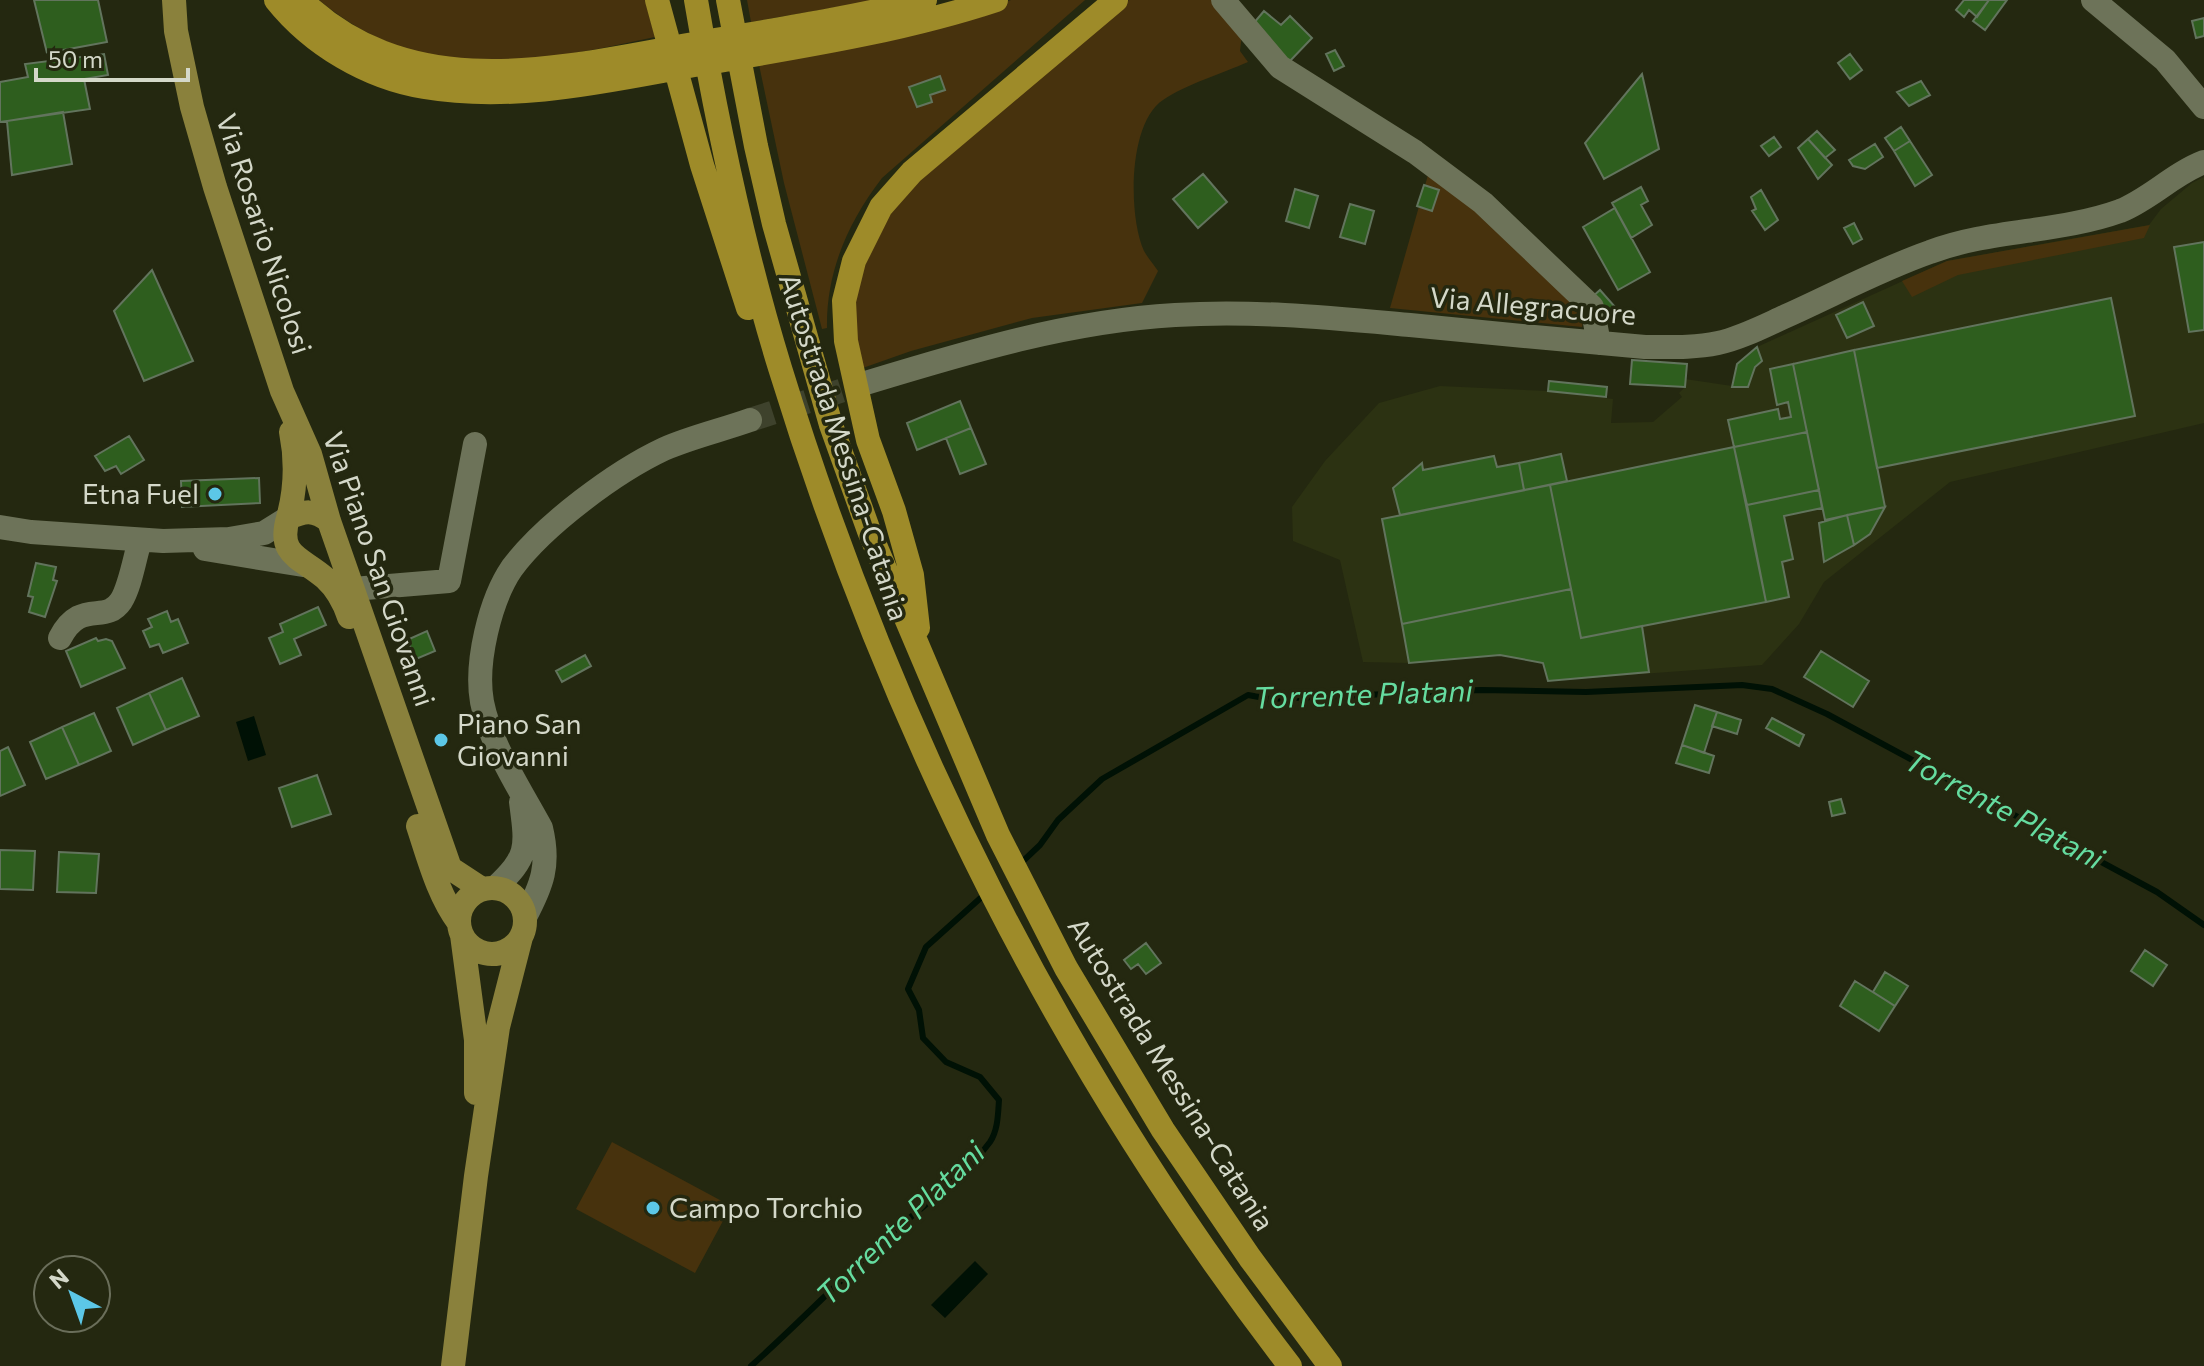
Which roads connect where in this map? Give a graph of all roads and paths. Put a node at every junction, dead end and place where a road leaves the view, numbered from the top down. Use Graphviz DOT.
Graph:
graph roads {
  1 [pos="174,0"];
  2 [pos="276,0"];
  3 [pos="301,0"];
  4 [pos="657,0"];
  5 [pos="696,0"];
  6 [pos="728,0"];
  7 [pos="925,0"];
  8 [pos="996,0"];
  9 [pos="1102,0"];
  10 [pos="1116,0"];
  11 [pos="1223,0"];
  12 [pos="2093,0"];
  13 [pos="780,40"];
  14 [pos="634,65"];
  15 [pos="2203,108"];
  16 [pos="2204,147"];
  17 [pos="2204,162"];
  18 [pos="2173,178"];
  19 [pos="1599,343"];
  20 [pos="862,384"];
  21 [pos="282,391"];
  22 [pos="750,420"];
  23 [pos="475,444"];
  24 [pos="288,518"];
  25 [pos="329,521"];
  26 [pos="0,527"];
  27 [pos="835,532"];
  28 [pos="152,541"];
  29 [pos="905,554"];
  30 [pos="303,565"];
  31 [pos="353,589"];
  32 [pos="60,638"];
  33 [pos="922,658"];
  34 [pos="519,788"];
  35 [pos="488,889"];
  36 [pos="523,927"];
  37 [pos="460,929"];
  38 [pos="476,1176"];
  39 [pos="453,1366"];
  40 [pos="1290,1366"];
  41 [pos="1330,1366"];
  1 -- 21 [label="main road, Via Rosario Nicolosi"];
  2 -- 14 [label="highway"];
  3 -- 14 [label="highway"];
  4 -- 27 [label="highway"];
  5 -- 27 [label="highway, Autostrada Messina-Catania"];
  6 -- 33 [label="highway, Autostrada Messina-Catania"];
  7 -- 13 [label="highway"];
  8 -- 13 [label="highway"];
  9 -- 29 [label="highway"];
  10 -- 29 [label="highway"];
  11 -- 19 [label="street"];
  12 -- 15 [label="street"];
  13 -- 14 [label="highway"];
  16 -- 18 [label="street"];
  17 -- 18 [label="street"];
  18 -- 19 [label="street, Via Allegracuore"];
  19 -- 20 [label="street, Via Allegracuore"];
  21 -- 24 [label="main road, Via Piano San Giovanni"];
  21 -- 25 [label="main road, Via Piano San Giovanni"];
  22 -- 34 [label="street"];
  23 -- 31 [label="street"];
  24 -- 25 [label="main road"];
  24 -- 28 [label="street"];
  24 -- 30 [label="main road, Via Piano San Giovanni"];
  25 -- 31 [label="main road, Via Piano San Giovanni"];
  26 -- 28 [label="street"];
  27 -- 40 [label="highway, Autostrada Messina-Catania"];
  28 -- 30 [label="street"];
  28 -- 32 [label="street"];
  29 -- 33 [label="highway"];
  30 -- 37 [label="main road, Via Piano San Giovanni"];
  31 -- 35 [label="main road, Via Piano San Giovanni"];
  33 -- 41 [label="highway, Autostrada Messina-Catania"];
  34 -- 35 [label="street"];
  34 -- 36 [label="street"];
  35 -- 36 [label="main road"];
  35 -- 37 [label="main road"];
  36 -- 37 [label="main road"];
  36 -- 38 [label="main road"];
  37 -- 38 [label="main road"];
  38 -- 39 [label="main road"];
}
